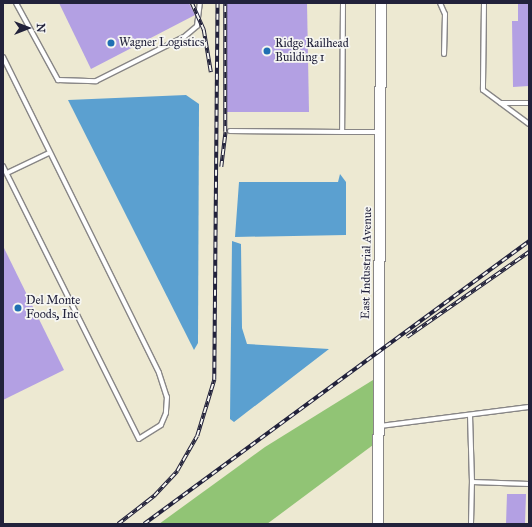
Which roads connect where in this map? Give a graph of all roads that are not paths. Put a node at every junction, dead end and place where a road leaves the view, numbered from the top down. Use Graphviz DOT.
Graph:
graph roads {
  1 [pos="16,3"];
  2 [pos="200,3"];
  3 [pos="344,3"];
  4 [pos="381,3"];
  5 [pos="440,3"];
  6 [pos="484,3"];
  7 [pos="444,54"];
  8 [pos="3,57"];
  9 [pos="500,103"];
  10 [pos="529,103"];
  11 [pos="529,124"];
  12 [pos="230,131"];
  13 [pos="342,132"];
  14 [pos="381,132"];
  15 [pos="49,153"];
  16 [pos="3,166"];
  17 [pos="7,173"];
  18 [pos="529,407"];
  19 [pos="470,414"];
  20 [pos="377,426"];
  21 [pos="472,481"];
  22 [pos="529,484"];
  23 [pos="378,524"];
  24 [pos="471,524"];
  1 -- 2 [label="lane"];
  3 -- 13 [label="lane"];
  4 -- 14 [label="street, East Industrial Avenue"];
  5 -- 7 [label="lane"];
  6 -- 9 [label="lane"];
  8 -- 15 [label="lane"];
  9 -- 10 [label="lane"];
  9 -- 11 [label="lane"];
  12 -- 13 [label="lane"];
  13 -- 14 [label="lane"];
  14 -- 20 [label="street, East Industrial Avenue"];
  15 -- 17 [label="lane"];
  15 -- 17 [label="lane"];
  16 -- 17 [label="lane"];
  18 -- 19 [label="lane"];
  19 -- 20 [label="lane"];
  19 -- 21 [label="lane"];
  20 -- 23 [label="street, East Industrial Avenue"];
  21 -- 22 [label="lane"];
  21 -- 24 [label="lane"];
}
